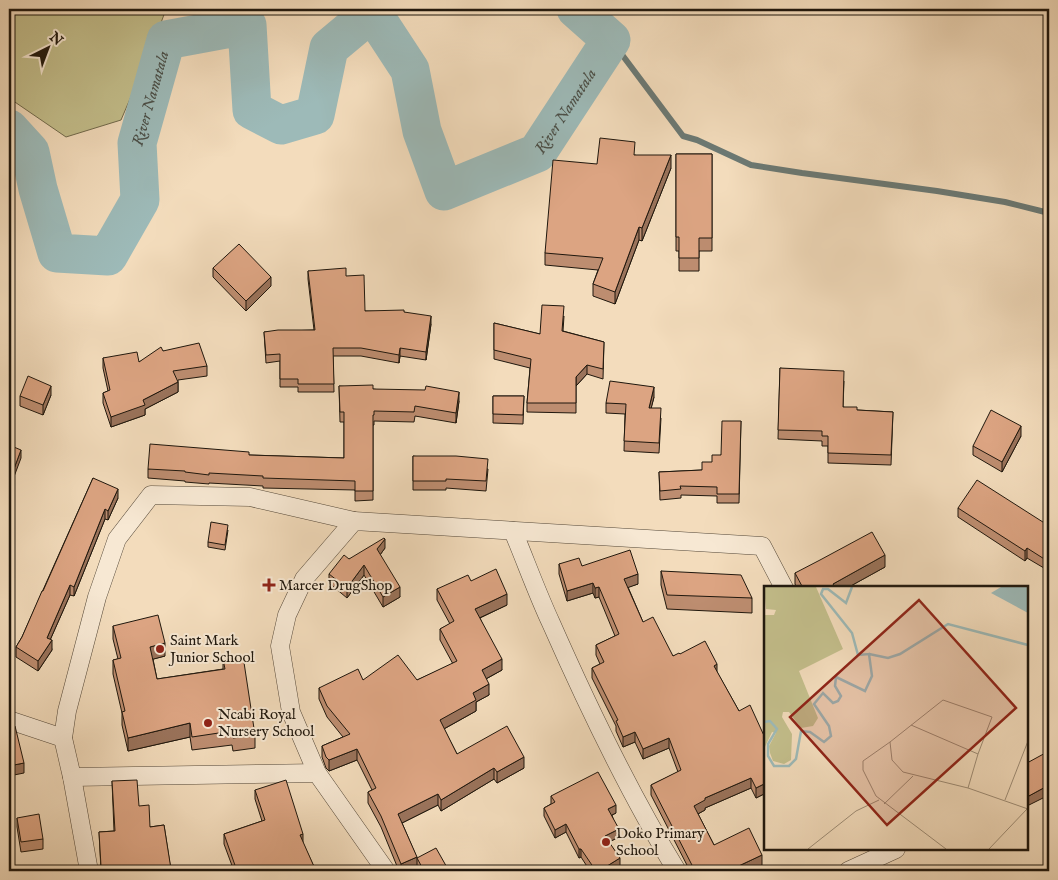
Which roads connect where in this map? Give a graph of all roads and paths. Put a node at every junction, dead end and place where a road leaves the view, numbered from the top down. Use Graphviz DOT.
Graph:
graph roads {
  1 [pos="354,521"];
  2 [pos="513,531"];
  3 [pos="783,586"];
  4 [pos="9,720"];
  5 [pos="63,738"];
  6 [pos="317,772"];
  7 [pos="72,778"];
  8 [pos="894,850"];
  9 [pos="89,871"];
  10 [pos="386,871"];
  11 [pos="677,871"];
  12 [pos="848,871"];
  1 -- 2 [label="street"];
  1 -- 5 [label="street"];
  1 -- 6 [label="street"];
  2 -- 3 [label="street"];
  2 -- 11 [label="street"];
  4 -- 5 [label="street"];
  5 -- 7 [label="street"];
  6 -- 7 [label="street"];
  6 -- 10 [label="street"];
  7 -- 9 [label="street"];
  8 -- 12 [label="street"];
}
